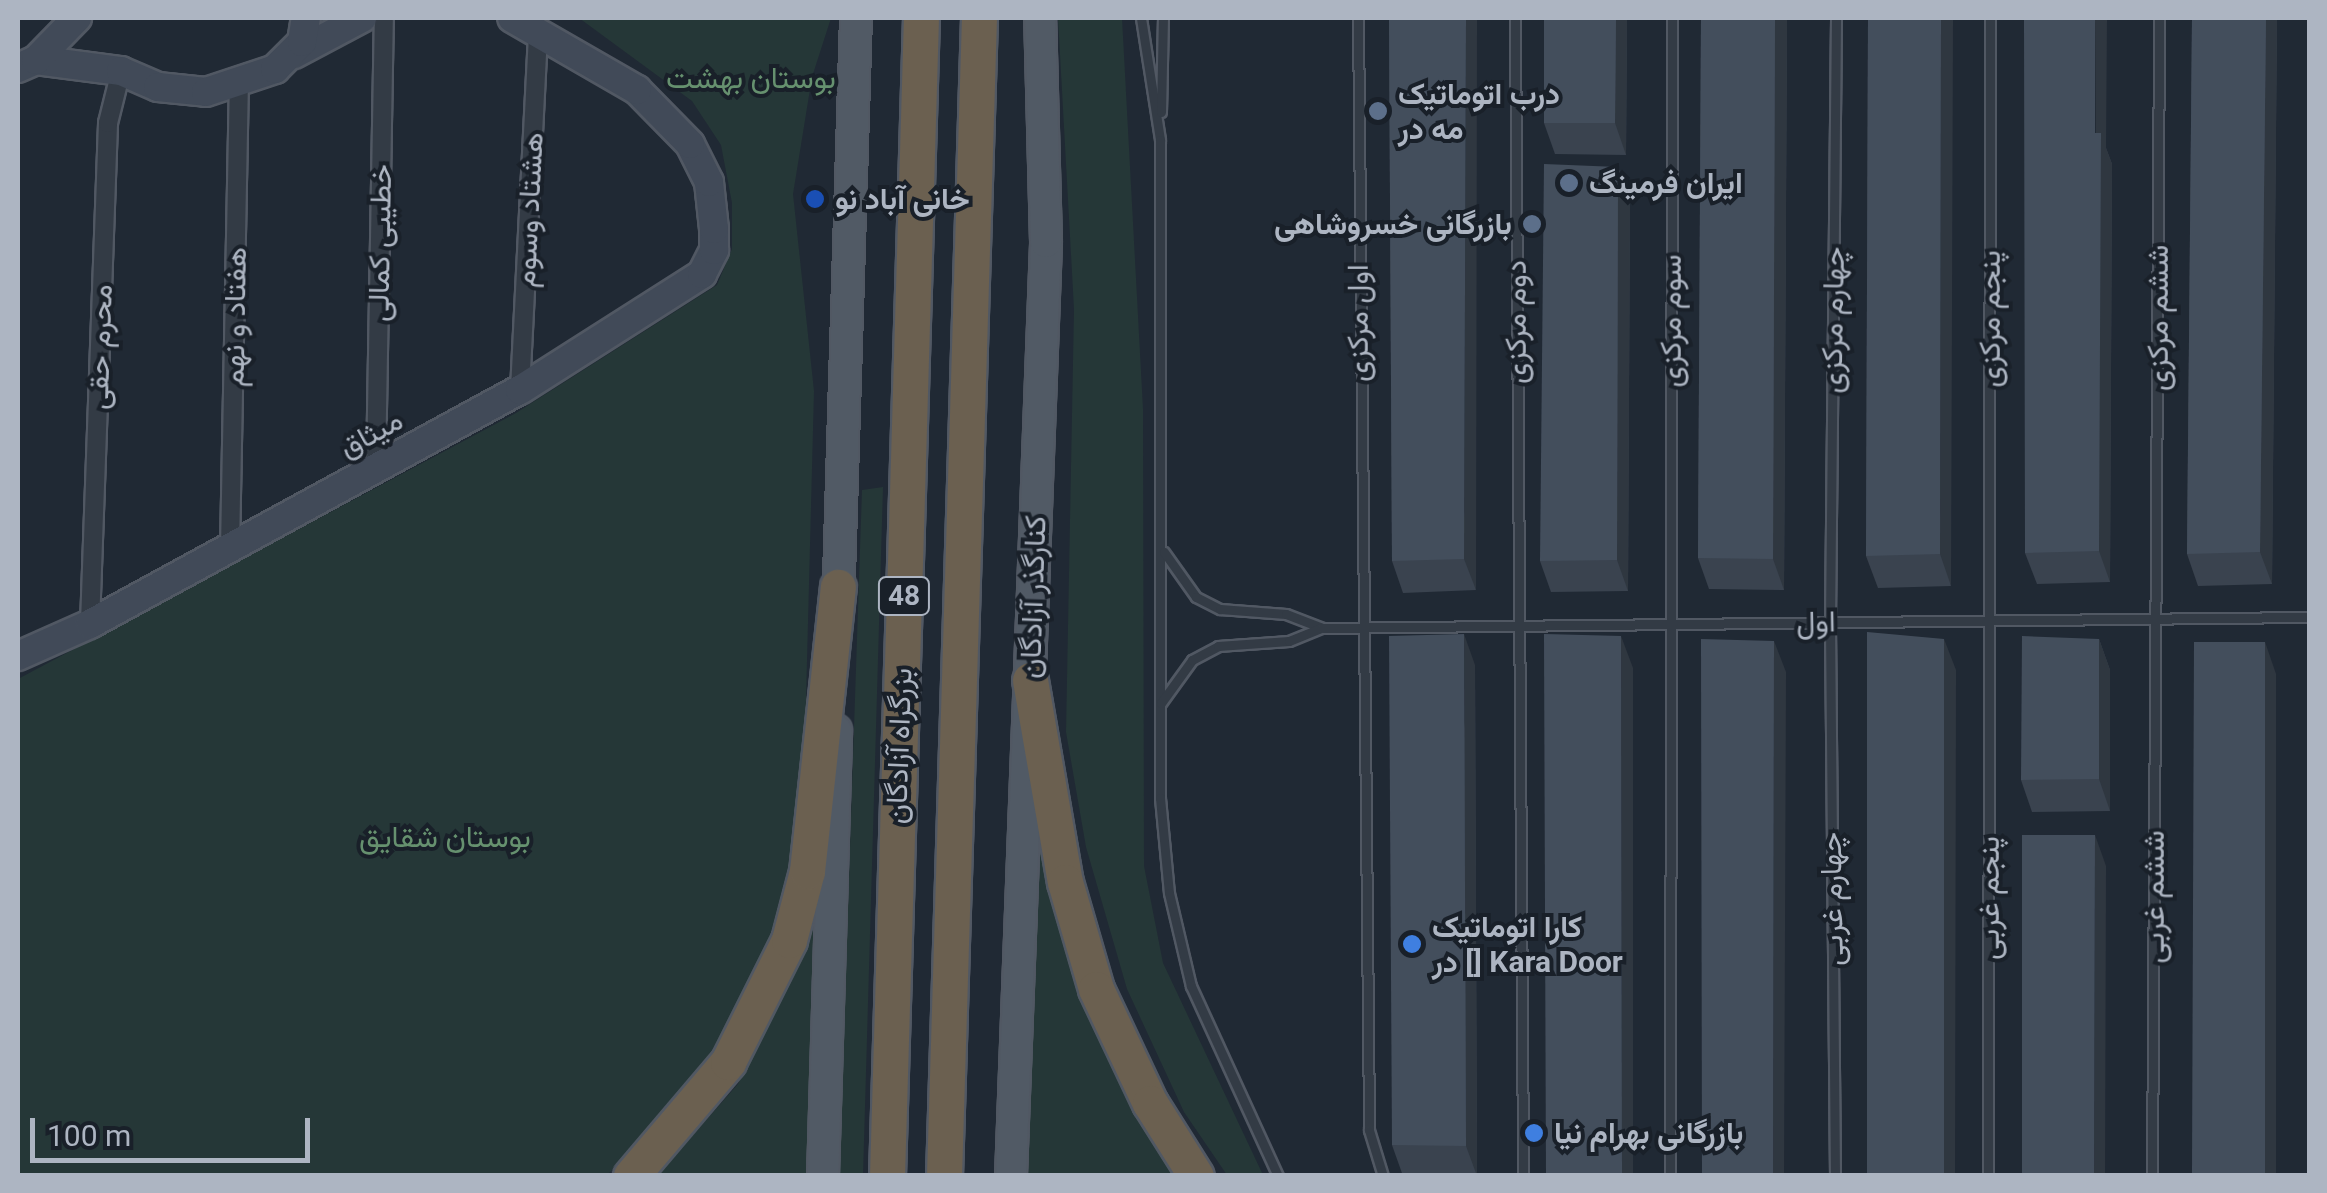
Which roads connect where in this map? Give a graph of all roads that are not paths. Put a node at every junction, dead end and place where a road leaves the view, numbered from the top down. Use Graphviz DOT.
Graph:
graph roads {
  1 [pos="75,18"];
  2 [pos="306,18"];
  3 [pos="362,18"];
  4 [pos="384,18"];
  5 [pos="856,18"];
  6 [pos="921,18"];
  7 [pos="978,18"];
  8 [pos="1040,18"];
  9 [pos="1142,18"];
  10 [pos="1162,18"];
  11 [pos="1358,18"];
  12 [pos="1515,18"];
  13 [pos="1672,18"];
  14 [pos="1836,18"];
  15 [pos="1990,18"];
  16 [pos="2159,18"];
  17 [pos="524,23"];
  18 [pos="292,55"];
  19 [pos="27,64"];
  20 [pos="121,71"];
  21 [pos="240,86"];
  22 [pos="1160,140"];
  23 [pos="520,390"];
  24 [pos="376,468"];
  25 [pos="230,548"];
  26 [pos="1164,552"];
  27 [pos="838,587"];
  28 [pos="2310,617"];
  29 [pos="2156,619"];
  30 [pos="1989,620"];
  31 [pos="1830,622"];
  32 [pos="90,624"];
  33 [pos="1671,624"];
  34 [pos="1517,626"];
  35 [pos="1322,628"];
  36 [pos="1359,628"];
  37 [pos="18,656"];
  38 [pos="1030,680"];
  39 [pos="1160,704"];
  40 [pos="631,1176"];
  41 [pos="823,1176"];
  42 [pos="887,1176"];
  43 [pos="944,1176"];
  44 [pos="1011,1176"];
  45 [pos="1196,1176"];
  46 [pos="1278,1176"];
  47 [pos="1383,1176"];
  48 [pos="1523,1176"];
  49 [pos="1670,1176"];
  50 [pos="1835,1176"];
  51 [pos="1988,1176"];
  52 [pos="2152,1176"];
  1 -- 19 [label="street"];
  2 -- 18 [label="street"];
  3 -- 18 [label="street"];
  4 -- 24 [label="street, خطیبی کمالی"];
  5 -- 27 [label="main road"];
  6 -- 42 [label="highway, بزرگراه آزادگان / 48"];
  7 -- 43 [label="highway, بزرگراه آزادگان / 48"];
  8 -- 38 [label="main road, کنارگذر آزادگان"];
  9 -- 22 [label="lane"];
  10 -- 22 [label="lane"];
  11 -- 36 [label="lane, اول مرکزی"];
  12 -- 34 [label="lane, دوم مرکزی"];
  13 -- 33 [label="lane, سوم مرکزی"];
  14 -- 31 [label="lane, چهارم مرکزی"];
  15 -- 30 [label="lane, پنجم مرکزی"];
  16 -- 29 [label="lane, ششم مرکزی"];
  17 -- 23 [label="street, هشتاد وسوم"];
  17 -- 23 [label="street, میثاق"];
  18 -- 21 [label="street"];
  19 -- 20 [label="street"];
  20 -- 21 [label="street"];
  20 -- 32 [label="street, محرم حقی"];
  21 -- 25 [label="street, هفتاد و نهم"];
  22 -- 26 [label="lane"];
  23 -- 24 [label="street, میثاق"];
  24 -- 25 [label="street, میثاق"];
  25 -- 32 [label="street, میثاق"];
  26 -- 35 [label="lane, اول"];
  26 -- 39 [label="lane"];
  27 -- 40 [label="highway"];
  27 -- 41 [label="main road"];
  28 -- 29 [label="lane, اول"];
  29 -- 30 [label="lane, اول"];
  29 -- 52 [label="lane, ششم غربی"];
  30 -- 31 [label="lane, اول"];
  30 -- 51 [label="lane, پنجم غربی"];
  31 -- 33 [label="lane, اول"];
  31 -- 50 [label="lane, چهارم غربی"];
  32 -- 37 [label="street, میثاق"];
  33 -- 34 [label="lane, اول"];
  33 -- 49 [label="lane, سوم مرکزی"];
  34 -- 36 [label="lane, اول"];
  34 -- 48 [label="lane, دوم مرکزی"];
  35 -- 36 [label="lane, اول"];
  35 -- 39 [label="lane, اول"];
  36 -- 47 [label="lane, اول مرکزی"];
  38 -- 44 [label="main road, کنارگذر آزادگان"];
  38 -- 45 [label="highway"];
  39 -- 46 [label="lane"];
}
